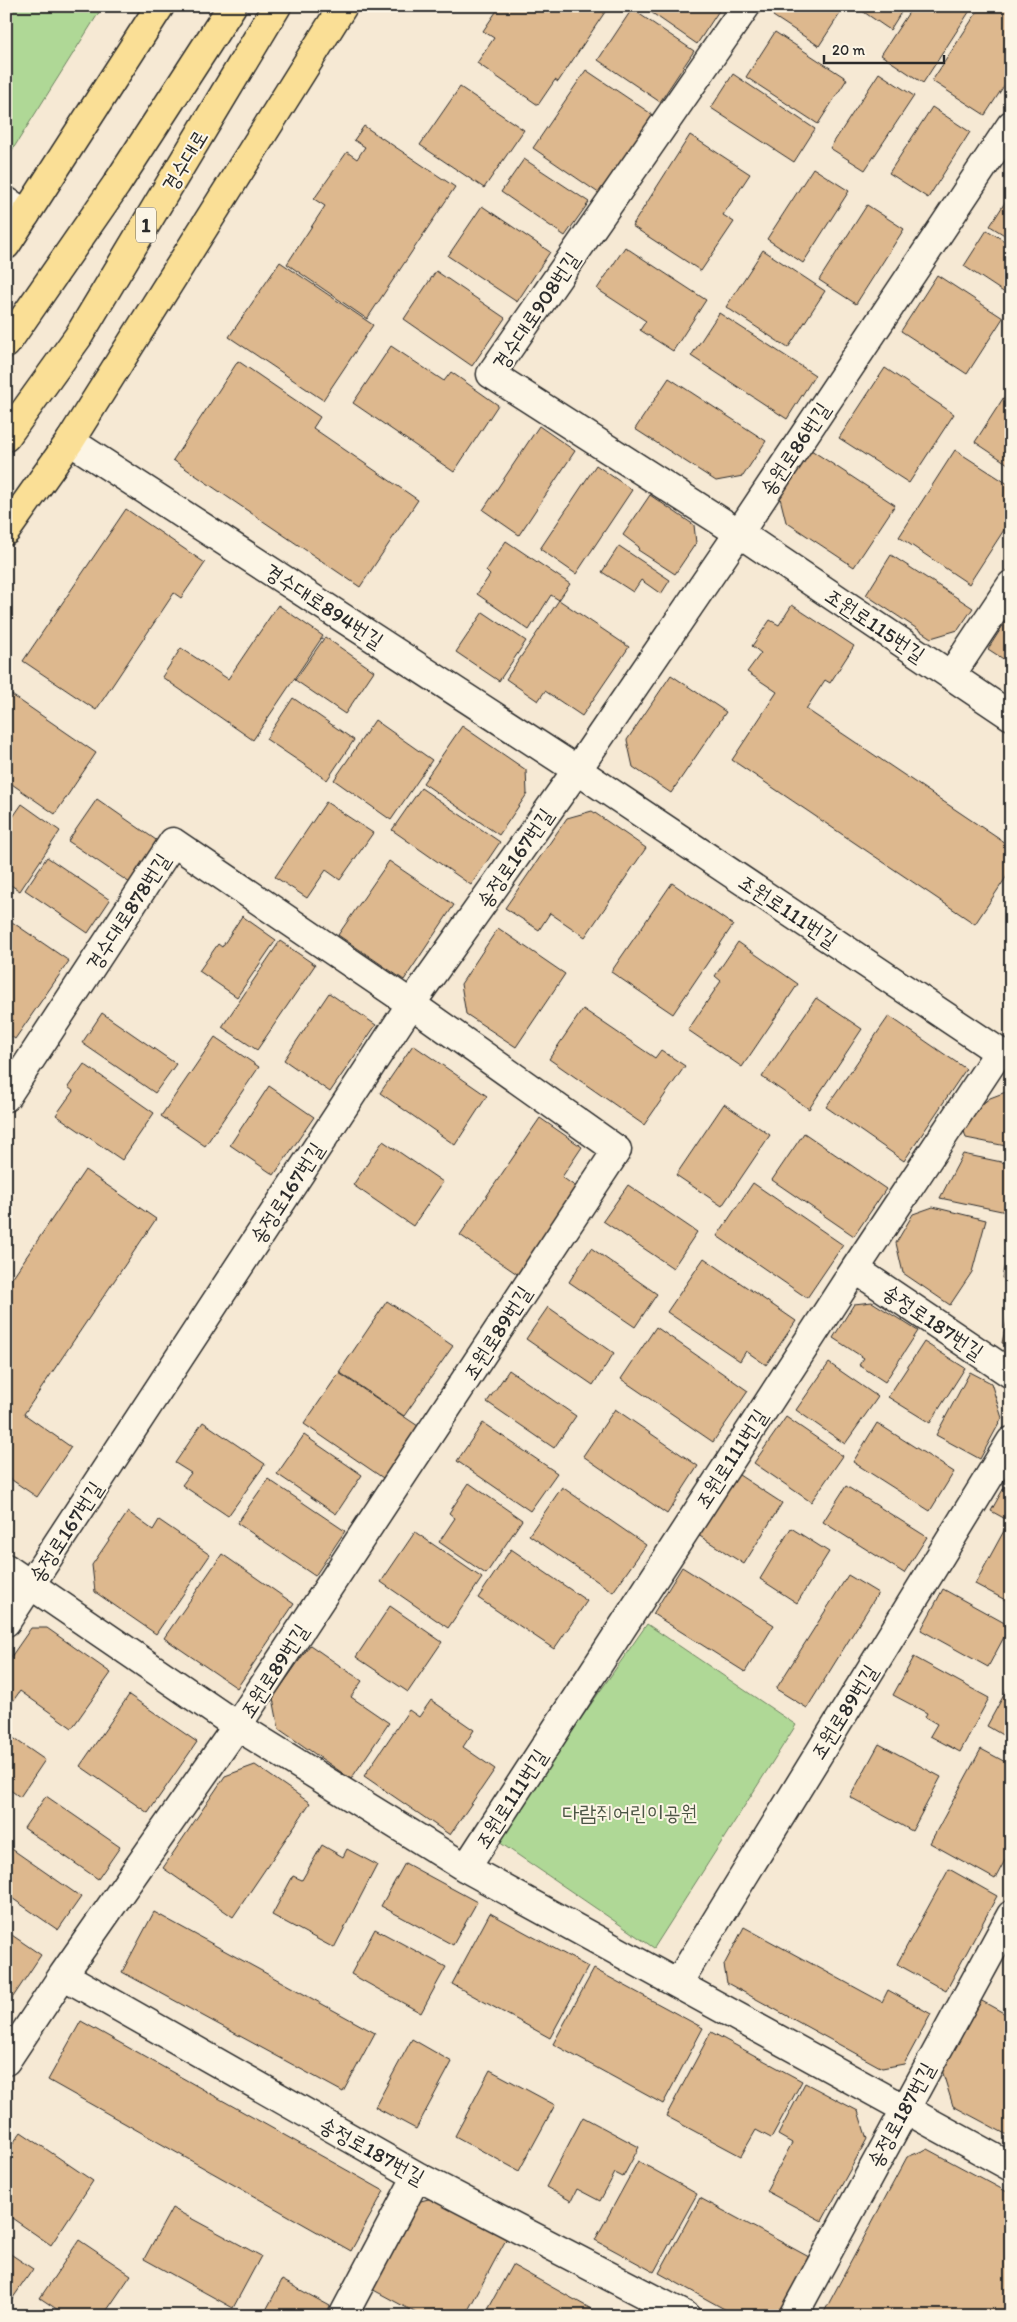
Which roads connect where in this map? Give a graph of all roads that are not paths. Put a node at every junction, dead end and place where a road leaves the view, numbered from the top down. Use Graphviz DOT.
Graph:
graph roads {
  1 [pos="160,6"];
  2 [pos="232,6"];
  3 [pos="277,6"];
  4 [pos="343,6"];
  5 [pos="746,6"];
  6 [pos="1011,125"];
  7 [pos="16,207"];
  8 [pos="6,246"];
  9 [pos="6,344"];
  10 [pos="6,437"];
  11 [pos="70,441"];
  12 [pos="6,531"];
  13 [pos="739,533"];
  14 [pos="1011,585"];
  15 [pos="950,675"];
  16 [pos="1011,716"];
  17 [pos="577,770"];
  18 [pos="411,1004"];
  19 [pos="1005,1053"];
  20 [pos="6,1097"];
  21 [pos="855,1269"];
  22 [pos="1011,1374"];
  23 [pos="1011,1441"];
  24 [pos="6,1568"];
  25 [pos="31,1585"];
  26 [pos="6,1622"];
  27 [pos="237,1726"];
  28 [pos="466,1868"];
  29 [pos="1011,1915"];
  30 [pos="63,1975"];
  31 [pos="678,1983"];
  32 [pos="6,2061"];
  33 [pos="904,2108"];
  34 [pos="1011,2167"];
  35 [pos="417,2176"];
  36 [pos="343,2316"];
  37 [pos="686,2316"];
  38 [pos="793,2316"];
  1 -- 7 [label="main road"];
  2 -- 9 [label="main road, 경수대로 / 1"];
  3 -- 10 [label="main road, 경수대로 / 1"];
  4 -- 11 [label="main road"];
  5 -- 13 [label="street, 경수대로908번길"];
  6 -- 13 [label="street, 송원로86번길"];
  7 -- 8 [label="main road"];
  11 -- 12 [label="main road"];
  11 -- 17 [label="street, 경수대로894번길"];
  13 -- 15 [label="street, 조원로115번길"];
  13 -- 17 [label="street, 송원로86번길"];
  14 -- 15 [label="street"];
  15 -- 16 [label="street, 조원로115번길"];
  17 -- 18 [label="street, 송정로167번길"];
  17 -- 19 [label="street, 조원로111번길"];
  18 -- 20 [label="street, 경수대로878번길"];
  18 -- 25 [label="street, 송정로167번길"];
  18 -- 27 [label="street, 조원로89번길"];
  19 -- 21 [label="street, 조원로111번길"];
  21 -- 22 [label="street, 송정로187번길"];
  21 -- 28 [label="street, 조원로111번길"];
  23 -- 31 [label="street, 조원로89번길"];
  24 -- 25 [label="street"];
  25 -- 26 [label="street, 송정로167번길"];
  25 -- 27 [label="street, 조원로89번길"];
  27 -- 28 [label="street, 조원로89번길"];
  27 -- 30 [label="street, 조원로89번길"];
  28 -- 31 [label="street, 조원로89번길"];
  29 -- 33 [label="street, 송정로187번길"];
  30 -- 32 [label="street, 조원로89번길"];
  30 -- 35 [label="street, 송정로187번길"];
  31 -- 33 [label="street, 조원로89번길"];
  33 -- 34 [label="street, 조원로89번길"];
  33 -- 38 [label="street, 송정로187번길"];
  35 -- 36 [label="street"];
  35 -- 37 [label="street, 송정로187번길"];
}
